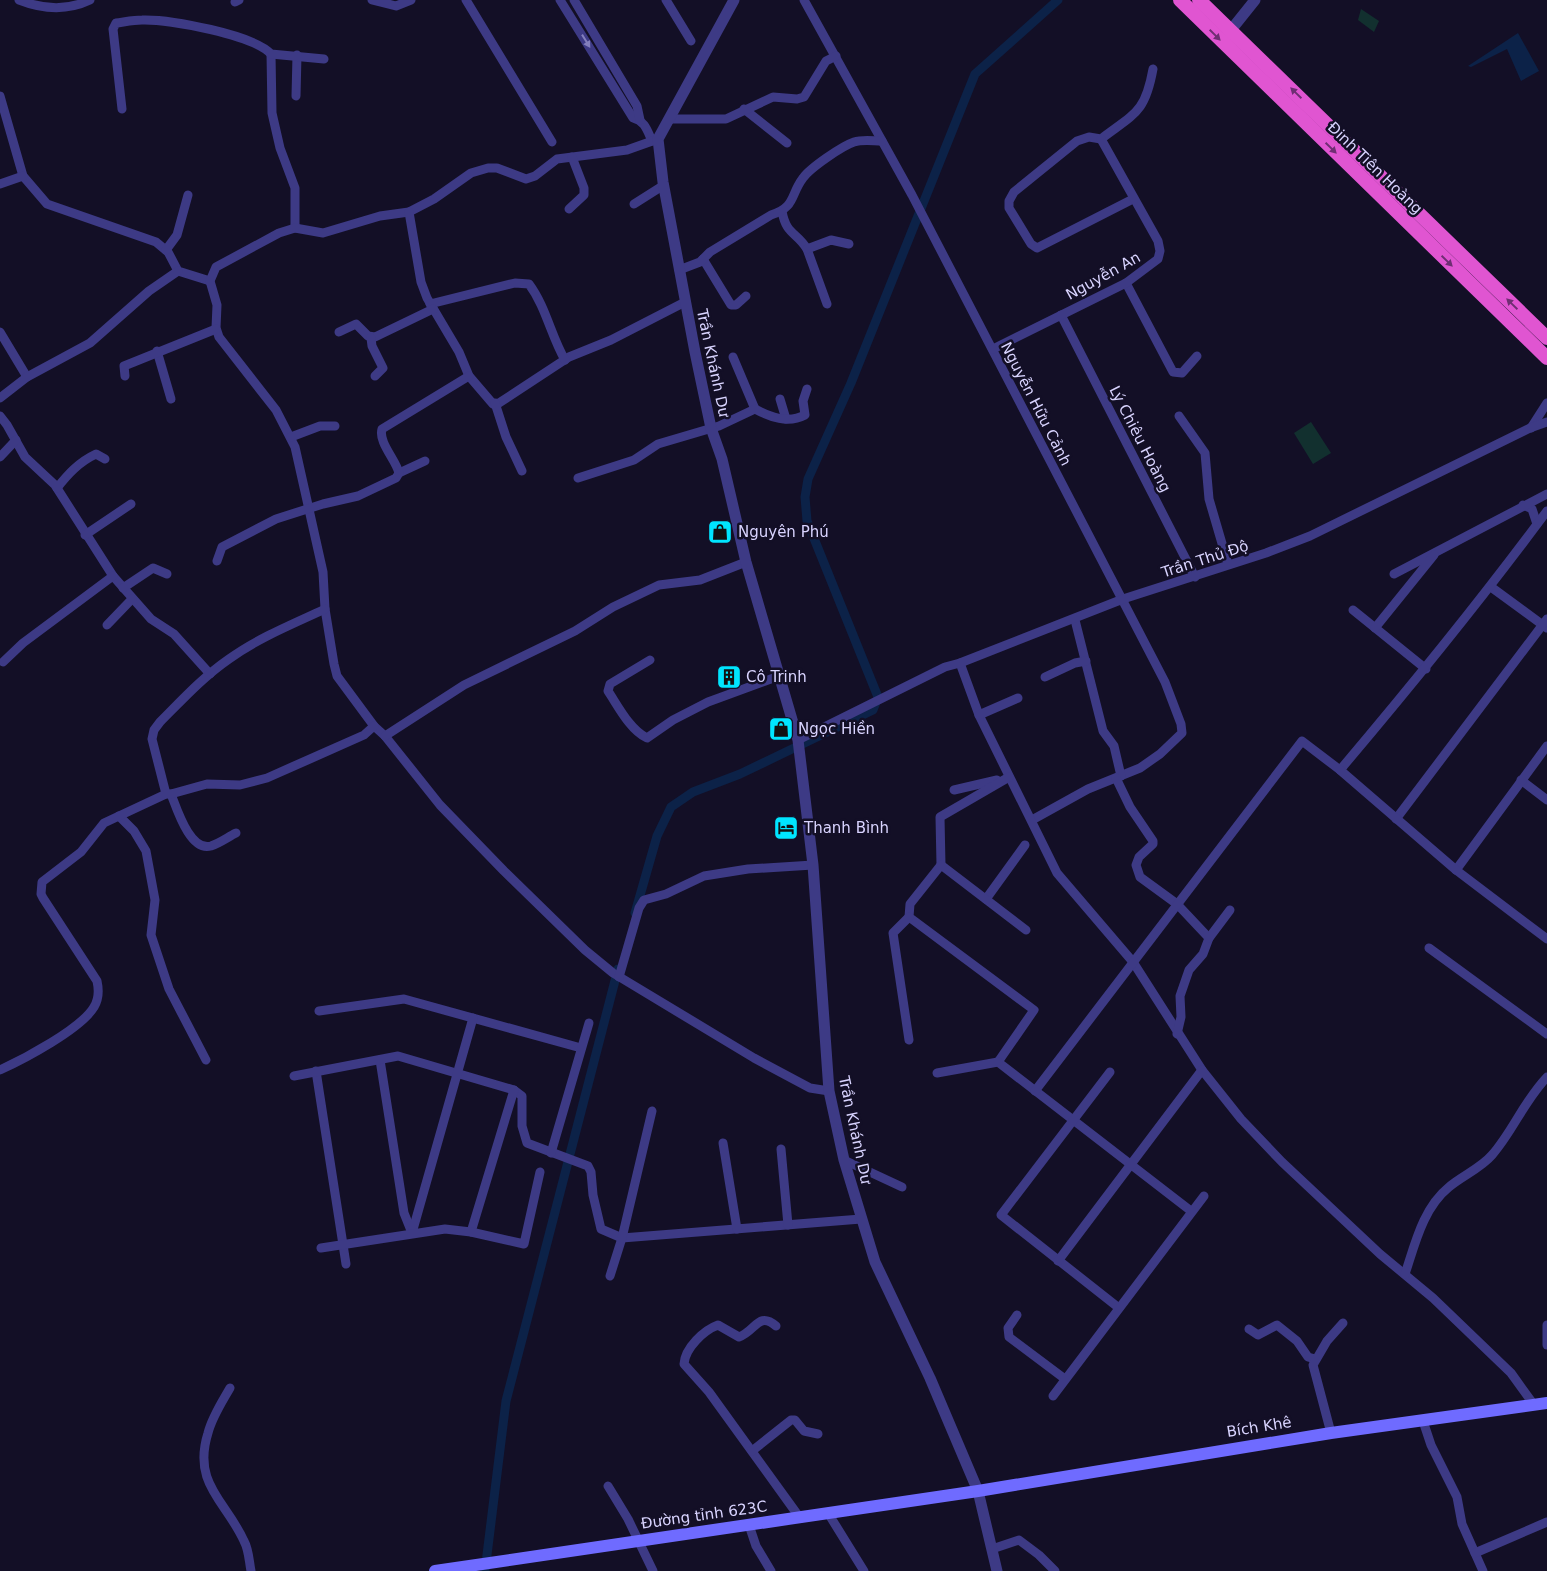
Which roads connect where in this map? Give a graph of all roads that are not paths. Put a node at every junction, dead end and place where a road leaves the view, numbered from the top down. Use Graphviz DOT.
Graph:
graph roads {
  1 [pos="18,0"];
  2 [pos="90,0"];
  3 [pos="372,0"];
  4 [pos="411,0"];
  5 [pos="466,0"];
  6 [pos="560,0"];
  7 [pos="574,0"];
  8 [pos="666,0"];
  9 [pos="734,0"];
  10 [pos="804,0"];
  11 [pos="1180,0"];
  12 [pos="1199,0"];
  13 [pos="1255,0"];
  14 [pos="1231,30"];
  15 [pos="691,41"];
  16 [pos="271,54"];
  17 [pos="297,55"];
  18 [pos="836,56"];
  19 [pos="324,59"];
  20 [pos="1153,69"];
  21 [pos="0,96"];
  22 [pos="296,96"];
  23 [pos="122,109"];
  24 [pos="744,109"];
  25 [pos="670,119"];
  26 [pos="640,120"];
  27 [pos="1101,139"];
  28 [pos="655,140"];
  29 [pos="882,141"];
  30 [pos="552,142"];
  31 [pos="787,143"];
  32 [pos="572,157"];
  33 [pos="23,176"];
  34 [pos="0,184"];
  35 [pos="664,185"];
  36 [pos="188,195"];
  37 [pos="1133,199"];
  38 [pos="634,204"];
  39 [pos="569,209"];
  40 [pos="782,211"];
  41 [pos="409,212"];
  42 [pos="295,228"];
  43 [pos="1435,229"];
  44 [pos="1424,239"];
  45 [pos="849,244"];
  46 [pos="806,249"];
  47 [pos="166,250"];
  48 [pos="704,259"];
  49 [pos="216,267"];
  50 [pos="680,270"];
  51 [pos="178,271"];
  52 [pos="196,276"];
  53 [pos="210,281"];
  54 [pos="1126,283"];
  55 [pos="746,296"];
  56 [pos="685,302"];
  57 [pos="827,304"];
  58 [pos="431,306"];
  59 [pos="1060,315"];
  60 [pos="216,329"];
  61 [pos="0,332"];
  62 [pos="339,332"];
  63 [pos="371,338"];
  64 [pos="1547,338"];
  65 [pos="993,349"];
  66 [pos="156,351"];
  67 [pos="1197,356"];
  68 [pos="732,357"];
  69 [pos="1547,358"];
  70 [pos="565,360"];
  71 [pos="124,376"];
  72 [pos="375,376"];
  73 [pos="469,376"];
  74 [pos="27,377"];
  75 [pos="808,389"];
  76 [pos="0,398"];
  77 [pos="171,399"];
  78 [pos="780,399"];
  79 [pos="495,403"];
  80 [pos="1547,403"];
  81 [pos="755,409"];
  82 [pos="0,416"];
  83 [pos="1179,416"];
  84 [pos="786,420"];
  85 [pos="1547,422"];
  86 [pos="335,426"];
  87 [pos="711,428"];
  88 [pos="1530,428"];
  89 [pos="291,437"];
  90 [pos="16,440"];
  91 [pos="0,457"];
  92 [pos="105,459"];
  93 [pos="425,461"];
  94 [pos="522,471"];
  95 [pos="399,473"];
  96 [pos="578,478"];
  97 [pos="57,488"];
  98 [pos="1547,494"];
  99 [pos="131,504"];
  100 [pos="1523,505"];
  101 [pos="309,509"];
  102 [pos="1547,511"];
  103 [pos="1537,524"];
  104 [pos="85,535"];
  105 [pos="1436,553"];
  106 [pos="216,561"];
  107 [pos="746,562"];
  108 [pos="1228,564"];
  109 [pos="167,574"];
  110 [pos="1394,574"];
  111 [pos="113,576"];
  112 [pos="1196,577"];
  113 [pos="1491,587"];
  114 [pos="123,588"];
  115 [pos="132,599"];
  116 [pos="1123,600"];
  117 [pos="325,608"];
  118 [pos="1353,610"];
  119 [pos="1074,620"];
  120 [pos="1546,624"];
  121 [pos="107,625"];
  122 [pos="1375,628"];
  123 [pos="650,660"];
  124 [pos="1086,661"];
  125 [pos="3,662"];
  126 [pos="960,663"];
  127 [pos="1426,669"];
  128 [pos="210,674"];
  129 [pos="779,676"];
  130 [pos="1044,677"];
  131 [pos="1018,698"];
  132 [pos="979,714"];
  133 [pos="374,726"];
  134 [pos="385,736"];
  135 [pos="798,745"];
  136 [pos="1547,746"];
  137 [pos="1340,770"];
  138 [pos="1009,777"];
  139 [pos="1118,777"];
  140 [pos="1521,780"];
  141 [pos="954,790"];
  142 [pos="169,794"];
  143 [pos="1547,800"];
  144 [pos="119,816"];
  145 [pos="1396,819"];
  146 [pos="1032,820"];
  147 [pos="236,833"];
  148 [pos="1025,845"];
  149 [pos="813,865"];
  150 [pos="941,865"];
  151 [pos="1456,870"];
  152 [pos="986,899"];
  153 [pos="1177,904"];
  154 [pos="1230,910"];
  155 [pos="909,917"];
  156 [pos="1026,930"];
  157 [pos="1209,938"];
  158 [pos="1547,939"];
  159 [pos="1429,948"];
  160 [pos="1133,962"];
  161 [pos="616,976"];
  162 [pos="319,1012"];
  163 [pos="473,1018"];
  164 [pos="589,1023"];
  165 [pos="1177,1034"];
  166 [pos="1547,1034"];
  167 [pos="909,1040"];
  168 [pos="581,1048"];
  169 [pos="206,1060"];
  170 [pos="380,1060"];
  171 [pos="998,1062"];
  172 [pos="0,1070"];
  173 [pos="1202,1070"];
  174 [pos="316,1071"];
  175 [pos="1110,1072"];
  176 [pos="937,1073"];
  177 [pos="458,1074"];
  178 [pos="294,1076"];
  179 [pos="1547,1077"];
  180 [pos="514,1090"];
  181 [pos="829,1091"];
  182 [pos="1034,1091"];
  183 [pos="652,1111"];
  184 [pos="1073,1121"];
  185 [pos="723,1143"];
  186 [pos="781,1149"];
  187 [pos="550,1152"];
  188 [pos="844,1160"];
  189 [pos="1131,1166"];
  190 [pos="540,1172"];
  191 [pos="902,1187"];
  192 [pos="1204,1196"];
  193 [pos="1191,1211"];
  194 [pos="861,1219"];
  195 [pos="788,1224"];
  196 [pos="737,1229"];
  197 [pos="472,1232"];
  198 [pos="412,1233"];
  199 [pos="622,1238"];
  200 [pos="343,1245"];
  201 [pos="321,1248"];
  202 [pos="1058,1261"];
  203 [pos="346,1264"];
  204 [pos="1405,1274"];
  205 [pos="610,1276"];
  206 [pos="1119,1308"];
  207 [pos="1016,1315"];
  208 [pos="1343,1323"];
  209 [pos="1547,1325"];
  210 [pos="776,1326"];
  211 [pos="1250,1329"];
  212 [pos="1547,1345"];
  213 [pos="1315,1359"];
  214 [pos="1065,1379"];
  215 [pos="230,1388"];
  216 [pos="1053,1396"];
  217 [pos="1547,1403"];
  218 [pos="1534,1405"];
  219 [pos="1423,1421"];
  220 [pos="1331,1433"];
  221 [pos="818,1434"];
  222 [pos="752,1451"];
  223 [pos="608,1486"];
  224 [pos="978,1491"];
  225 [pos="828,1513"];
  226 [pos="800,1518"];
  227 [pos="1547,1522"];
  228 [pos="749,1525"];
  229 [pos="638,1541"];
  230 [pos="992,1549"];
  231 [pos="1475,1553"];
  232 [pos="505,1566"];
  233 [pos="251,1571"];
  234 [pos="435,1571"];
  235 [pos="653,1571"];
  236 [pos="771,1571"];
  237 [pos="864,1571"];
  238 [pos="997,1571"];
  239 [pos="1055,1571"];
  240 [pos="1482,1571"];
  1 -- 2 [label="street"];
  3 -- 4 [label="street"];
  5 -- 30 [label="street"];
  6 -- 26 [label="street, one-way"];
  7 -- 26 [label="street"];
  8 -- 15 [label="street"];
  9 -- 25 [label="street"];
  10 -- 18 [label="street"];
  11 -- 44 [label="highway, Đinh Tiên Hoàng, one-way"];
  12 -- 14 [label="highway, Đinh Tiên Hoàng"];
  13 -- 14 [label="street"];
  43 -- 14 [label="highway, Đinh Tiên Hoàng, one-way"];
  16 -- 17 [label="street"];
  16 -- 23 [label="street"];
  16 -- 42 [label="street"];
  17 -- 19 [label="street"];
  17 -- 22 [label="street"];
  18 -- 24 [label="street"];
  18 -- 29 [label="street"];
  20 -- 27 [label="street"];
  21 -- 33 [label="street"];
  24 -- 25 [label="street"];
  24 -- 31 [label="street"];
  25 -- 28 [label="street"];
  26 -- 28 [label="street"];
  27 -- 37 [label="street, Nguyễn An"];
  27 -- 37 [label="street"];
  28 -- 32 [label="street"];
  28 -- 35 [label="street, Trần Khánh Dư"];
  29 -- 40 [label="street"];
  29 -- 65 [label="street, Nguyễn Hữu Cảnh"];
  32 -- 39 [label="street"];
  32 -- 41 [label="street"];
  33 -- 34 [label="street"];
  33 -- 47 [label="street"];
  35 -- 38 [label="street"];
  35 -- 50 [label="street, Trần Khánh Dư"];
  36 -- 47 [label="street"];
  37 -- 54 [label="street, Nguyễn An"];
  40 -- 46 [label="street"];
  40 -- 48 [label="street"];
  41 -- 42 [label="street"];
  41 -- 58 [label="street"];
  42 -- 49 [label="street"];
  43 -- 44 [label="highway"];
  64 -- 43 [label="highway, Đinh Tiên Hoàng, one-way"];
  44 -- 69 [label="highway, Đinh Tiên Hoàng, one-way"];
  45 -- 46 [label="street"];
  46 -- 57 [label="street"];
  47 -- 51 [label="street"];
  48 -- 50 [label="street"];
  48 -- 55 [label="street"];
  49 -- 52 [label="street"];
  49 -- 53 [label="street"];
  50 -- 56 [label="street, Trần Khánh Dư"];
  51 -- 52 [label="street"];
  51 -- 74 [label="street"];
  52 -- 53 [label="street"];
  53 -- 60 [label="street"];
  54 -- 59 [label="street, Nguyễn An"];
  54 -- 67 [label="street"];
  56 -- 70 [label="street"];
  56 -- 87 [label="street, Trần Khánh Dư"];
  58 -- 63 [label="street"];
  58 -- 70 [label="street"];
  58 -- 73 [label="street"];
  59 -- 65 [label="street, Nguyễn An"];
  59 -- 112 [label="street, Lý Chiêu Hoàng"];
  60 -- 66 [label="street"];
  60 -- 89 [label="street"];
  61 -- 74 [label="street"];
  62 -- 63 [label="street"];
  63 -- 72 [label="street"];
  65 -- 116 [label="street, Nguyễn Hữu Cảnh"];
  66 -- 71 [label="street"];
  66 -- 77 [label="street"];
  68 -- 81 [label="street"];
  70 -- 79 [label="street"];
  73 -- 79 [label="street"];
  73 -- 95 [label="street"];
  74 -- 76 [label="street"];
  75 -- 84 [label="street"];
  78 -- 84 [label="street"];
  79 -- 94 [label="street"];
  80 -- 88 [label="street"];
  81 -- 84 [label="street"];
  81 -- 87 [label="street"];
  82 -- 90 [label="street"];
  83 -- 108 [label="street"];
  85 -- 88 [label="street, Trần Thủ Độ"];
  86 -- 89 [label="street"];
  87 -- 96 [label="street"];
  87 -- 107 [label="street, Trần Khánh Dư"];
  88 -- 108 [label="street, Trần Thủ Độ"];
  89 -- 101 [label="street"];
  90 -- 91 [label="street"];
  90 -- 97 [label="street"];
  92 -- 97 [label="street"];
  93 -- 95 [label="street"];
  95 -- 101 [label="street"];
  97 -- 104 [label="street"];
  98 -- 100 [label="street"];
  99 -- 104 [label="street"];
  100 -- 103 [label="street"];
  100 -- 105 [label="street"];
  101 -- 106 [label="street"];
  101 -- 117 [label="street"];
  102 -- 103 [label="street"];
  103 -- 113 [label="street"];
  104 -- 111 [label="street"];
  105 -- 110 [label="street"];
  105 -- 122 [label="street"];
  107 -- 129 [label="street, Trần Khánh Dư"];
  107 -- 134 [label="street"];
  108 -- 112 [label="street, Trần Thủ Độ"];
  109 -- 114 [label="street"];
  111 -- 114 [label="street"];
  111 -- 125 [label="street"];
  112 -- 116 [label="street, Trần Thủ Độ"];
  113 -- 120 [label="street"];
  113 -- 127 [label="street"];
  114 -- 115 [label="street"];
  115 -- 121 [label="street"];
  115 -- 128 [label="street"];
  116 -- 119 [label="street, Trần Thủ Độ"];
  116 -- 139 [label="street, Nguyễn Hữu Cảnh"];
  117 -- 128 [label="street"];
  117 -- 133 [label="street"];
  118 -- 122 [label="street"];
  119 -- 124 [label="street"];
  119 -- 126 [label="street, Trần Thủ Độ"];
  120 -- 145 [label="street"];
  122 -- 127 [label="street"];
  123 -- 129 [label="street"];
  124 -- 130 [label="street"];
  124 -- 139 [label="street"];
  126 -- 132 [label="street"];
  126 -- 135 [label="street, Trần Thủ Độ"];
  127 -- 137 [label="street"];
  128 -- 142 [label="street"];
  129 -- 135 [label="street, Trần Khánh Dư"];
  131 -- 132 [label="street"];
  132 -- 138 [label="street"];
  133 -- 134 [label="street"];
  133 -- 142 [label="street"];
  134 -- 161 [label="street"];
  135 -- 149 [label="street, Trần Khánh Dư"];
  136 -- 140 [label="street"];
  137 -- 145 [label="street"];
  137 -- 153 [label="street"];
  138 -- 141 [label="street"];
  138 -- 146 [label="street"];
  138 -- 150 [label="street"];
  139 -- 146 [label="street"];
  139 -- 153 [label="street"];
  140 -- 143 [label="street"];
  140 -- 151 [label="street"];
  142 -- 144 [label="street"];
  142 -- 147 [label="street"];
  144 -- 169 [label="street"];
  144 -- 172 [label="street"];
  145 -- 151 [label="street"];
  146 -- 160 [label="street"];
  148 -- 152 [label="street"];
  149 -- 161 [label="street"];
  149 -- 181 [label="street, Trần Khánh Dư"];
  150 -- 152 [label="street"];
  150 -- 155 [label="street"];
  151 -- 158 [label="street"];
  152 -- 156 [label="street"];
  153 -- 157 [label="street"];
  153 -- 160 [label="street"];
  154 -- 157 [label="street"];
  155 -- 167 [label="street"];
  155 -- 171 [label="street"];
  157 -- 165 [label="street"];
  159 -- 166 [label="street"];
  160 -- 165 [label="street"];
  160 -- 182 [label="street"];
  161 -- 181 [label="street"];
  162 -- 163 [label="street"];
  163 -- 168 [label="street"];
  163 -- 177 [label="street"];
  164 -- 168 [label="street"];
  165 -- 173 [label="street"];
  168 -- 187 [label="street"];
  170 -- 174 [label="street"];
  170 -- 177 [label="street"];
  170 -- 198 [label="street"];
  171 -- 176 [label="street"];
  171 -- 182 [label="street"];
  173 -- 189 [label="street"];
  173 -- 204 [label="street"];
  174 -- 178 [label="street"];
  174 -- 200 [label="street"];
  175 -- 184 [label="street"];
  177 -- 180 [label="street"];
  177 -- 198 [label="street"];
  179 -- 204 [label="street"];
  180 -- 187 [label="street"];
  180 -- 197 [label="street"];
  181 -- 188 [label="street, Trần Khánh Dư"];
  182 -- 184 [label="street"];
  183 -- 199 [label="street"];
  184 -- 189 [label="street"];
  184 -- 202 [label="street"];
  185 -- 196 [label="street"];
  186 -- 195 [label="street"];
  187 -- 199 [label="street"];
  188 -- 191 [label="street"];
  188 -- 194 [label="street, Trần Khánh Dư"];
  189 -- 193 [label="street"];
  189 -- 202 [label="street"];
  190 -- 197 [label="street"];
  192 -- 193 [label="street"];
  193 -- 206 [label="street"];
  194 -- 195 [label="street"];
  194 -- 224 [label="street, Trần Khánh Dư"];
  195 -- 196 [label="street"];
  196 -- 199 [label="street"];
  197 -- 198 [label="street"];
  198 -- 200 [label="street"];
  199 -- 205 [label="street"];
  200 -- 201 [label="street"];
  200 -- 203 [label="street"];
  202 -- 206 [label="street"];
  204 -- 218 [label="street"];
  206 -- 214 [label="street"];
  207 -- 214 [label="street"];
  208 -- 213 [label="street"];
  209 -- 212 [label="street"];
  210 -- 222 [label="street"];
  211 -- 213 [label="street"];
  213 -- 220 [label="street"];
  214 -- 216 [label="street"];
  215 -- 233 [label="street"];
  217 -- 218 [label="main road, Bích Khê"];
  218 -- 219 [label="main road, Bích Khê"];
  219 -- 220 [label="main road, Bích Khê"];
  219 -- 231 [label="street"];
  220 -- 224 [label="main road, Bích Khê"];
  221 -- 222 [label="street"];
  222 -- 226 [label="street"];
  223 -- 229 [label="street"];
  224 -- 225 [label="main road, Đường tỉnh 623C"];
  224 -- 230 [label="street, Trần Khánh Dư"];
  225 -- 226 [label="main road, Đường tỉnh 623C"];
  225 -- 237 [label="street"];
  226 -- 228 [label="main road, Đường tỉnh 623C"];
  227 -- 231 [label="street"];
  228 -- 229 [label="main road, Đường tỉnh 623C"];
  228 -- 236 [label="street"];
  229 -- 232 [label="main road, Đường tỉnh 623C"];
  229 -- 235 [label="street"];
  230 -- 238 [label="street, Trần Khánh Dư"];
  230 -- 239 [label="street"];
  231 -- 240 [label="street"];
  232 -- 234 [label="main road, Đường tỉnh 623C"];
}
